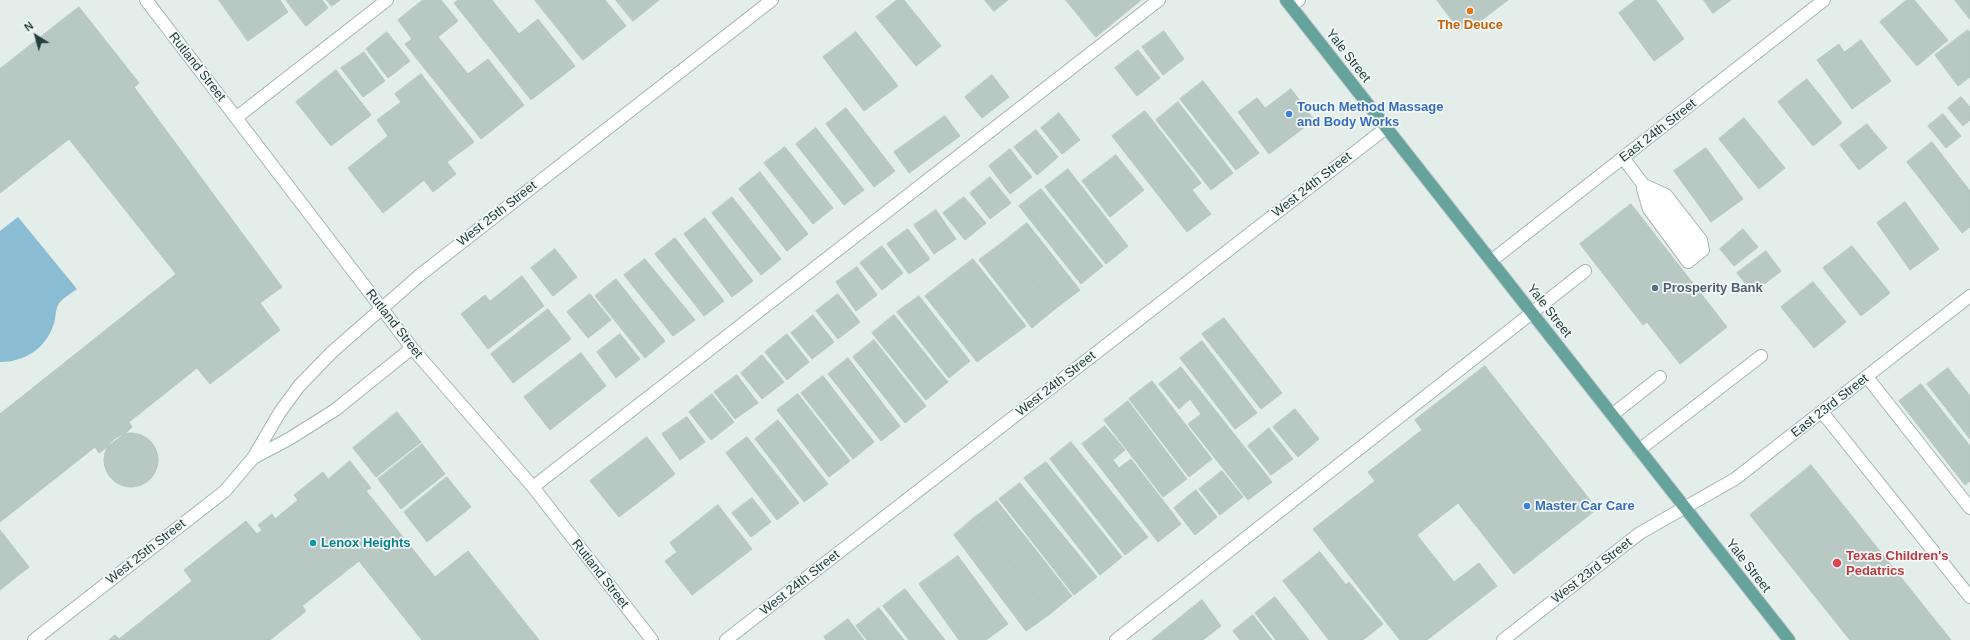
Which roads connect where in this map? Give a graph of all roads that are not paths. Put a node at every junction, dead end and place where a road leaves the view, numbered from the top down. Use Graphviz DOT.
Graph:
graph roads {
  1 [pos="146,0"];
  2 [pos="387,0"];
  3 [pos="772,0"];
  4 [pos="1159,0"];
  5 [pos="1824,0"];
  6 [pos="1292,2"];
  7 [pos="237,117"];
  8 [pos="1386,128"];
  9 [pos="1623,158"];
  10 [pos="1491,261"];
  11 [pos="1688,262"];
  12 [pos="1585,271"];
  13 [pos="1970,296"];
  14 [pos="381,308"];
  15 [pos="1532,312"];
  16 [pos="412,348"];
  17 [pos="1761,356"];
  18 [pos="1660,377"];
  19 [pos="1867,378"];
  20 [pos="1822,412"];
  21 [pos="1612,415"];
  22 [pos="1639,450"];
  23 [pos="253,458"];
  24 [pos="533,487"];
  25 [pos="1684,507"];
  26 [pos="1970,508"];
  27 [pos="1970,597"];
  28 [pos="34,640"];
  29 [pos="652,640"];
  30 [pos="726,640"];
  31 [pos="1116,640"];
  32 [pos="1503,640"];
  33 [pos="1789,640"];
  1 -- 7 [label="street, Rutland Street"];
  2 -- 7 [label="street"];
  3 -- 14 [label="street, West 25th Street"];
  4 -- 24 [label="street"];
  5 -- 9 [label="street, East 24th Street"];
  6 -- 8 [label="main road, Yale Street"];
  7 -- 14 [label="street, Rutland Street"];
  8 -- 10 [label="main road, Yale Street"];
  8 -- 30 [label="street, West 24th Street"];
  9 -- 10 [label="street, East 24th Street"];
  9 -- 11 [label="street"];
  10 -- 15 [label="main road, Yale Street"];
  12 -- 15 [label="street"];
  13 -- 19 [label="street, East 23rd Street"];
  14 -- 16 [label="street, Rutland Street"];
  14 -- 23 [label="street, West 25th Street"];
  15 -- 21 [label="main road, Yale Street"];
  15 -- 31 [label="street"];
  16 -- 23 [label="street, West 25th Street"];
  16 -- 24 [label="street, Rutland Street"];
  17 -- 22 [label="street"];
  18 -- 21 [label="street"];
  19 -- 20 [label="street, East 23rd Street"];
  19 -- 26 [label="street"];
  20 -- 25 [label="street, East 23rd Street"];
  20 -- 27 [label="street"];
  21 -- 22 [label="main road, Yale Street"];
  22 -- 25 [label="main road, Yale Street"];
  23 -- 28 [label="street, West 25th Street"];
  24 -- 29 [label="street, Rutland Street"];
  25 -- 32 [label="street, West 23rd Street"];
  25 -- 33 [label="main road, Yale Street"];
}
